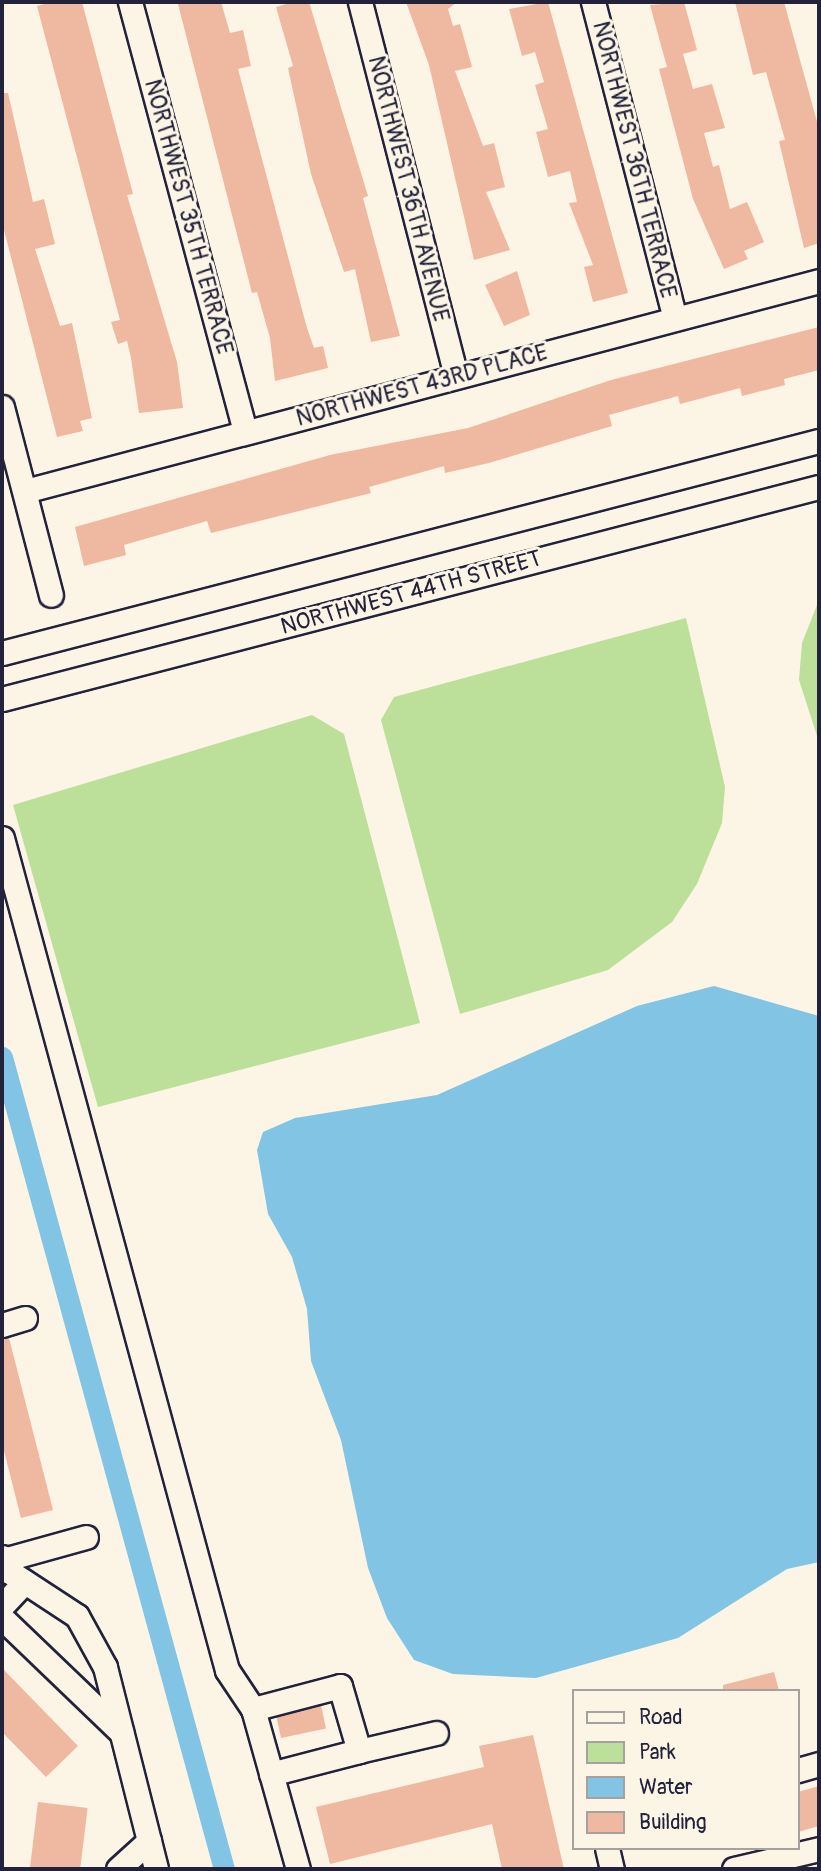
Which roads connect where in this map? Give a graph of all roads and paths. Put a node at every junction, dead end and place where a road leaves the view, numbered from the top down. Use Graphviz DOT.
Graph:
graph roads {
  1 [pos="130,2"];
  2 [pos="360,2"];
  3 [pos="593,2"];
  4 [pos="819,281"];
  5 [pos="674,319"];
  6 [pos="456,376"];
  7 [pos="2,407"];
  8 [pos="245,432"];
  9 [pos="819,441"];
  10 [pos="819,486"];
  11 [pos="24,491"];
  12 [pos="51,595"];
  13 [pos="2,653"];
  14 [pos="2,699"];
  15 [pos="2,838"];
  16 [pos="25,1318"];
  17 [pos="2,1325"];
  18 [pos="86,1537"];
  19 [pos="2,1558"];
  20 [pos="24,1581"];
  21 [pos="2,1606"];
  22 [pos="2,1618"];
  23 [pos="253,1709"];
  24 [pos="121,1732"];
  25 [pos="436,1733"];
  26 [pos="359,1751"];
  27 [pos="819,1765"];
  28 [pos="800,1770"];
  29 [pos="271,1774"];
  30 [pos="149,1840"];
  31 [pos="819,1849"];
  32 [pos="607,1850"];
  33 [pos="118,1869"];
  34 [pos="156,1869"];
  35 [pos="298,1869"];
  36 [pos="612,1869"];
  37 [pos="734,1869"];
  1 -- 8 [label="street, NORTHWEST 35TH TERRACE"];
  2 -- 6 [label="street, NORTHWEST 36TH AVENUE"];
  3 -- 5 [label="street, NORTHWEST 36TH TERRACE"];
  4 -- 5 [label="street, NORTHWEST 43RD PLACE"];
  5 -- 6 [label="street, NORTHWEST 43RD PLACE"];
  6 -- 8 [label="street, NORTHWEST 43RD PLACE"];
  7 -- 11 [label="street"];
  8 -- 11 [label="street, NORTHWEST 43RD PLACE"];
  9 -- 13 [label="street, NORTHWEST 44TH STREET"];
  10 -- 14 [label="street, NORTHWEST 44TH STREET"];
  11 -- 12 [label="street"];
  15 -- 23 [label="street"];
  16 -- 17 [label="street"];
  18 -- 19 [label="street"];
  19 -- 20 [label="street"];
  20 -- 21 [label="street"];
  20 -- 24 [label="street"];
  22 -- 24 [label="street"];
  23 -- 26 [label="street"];
  23 -- 29 [label="street"];
  24 -- 30 [label="street"];
  25 -- 26 [label="street"];
  26 -- 29 [label="street"];
  27 -- 28 [label="street"];
  29 -- 35 [label="street"];
  30 -- 33 [label="street"];
  30 -- 34 [label="street"];
  31 -- 37 [label="street"];
  32 -- 36 [label="street"];
}
